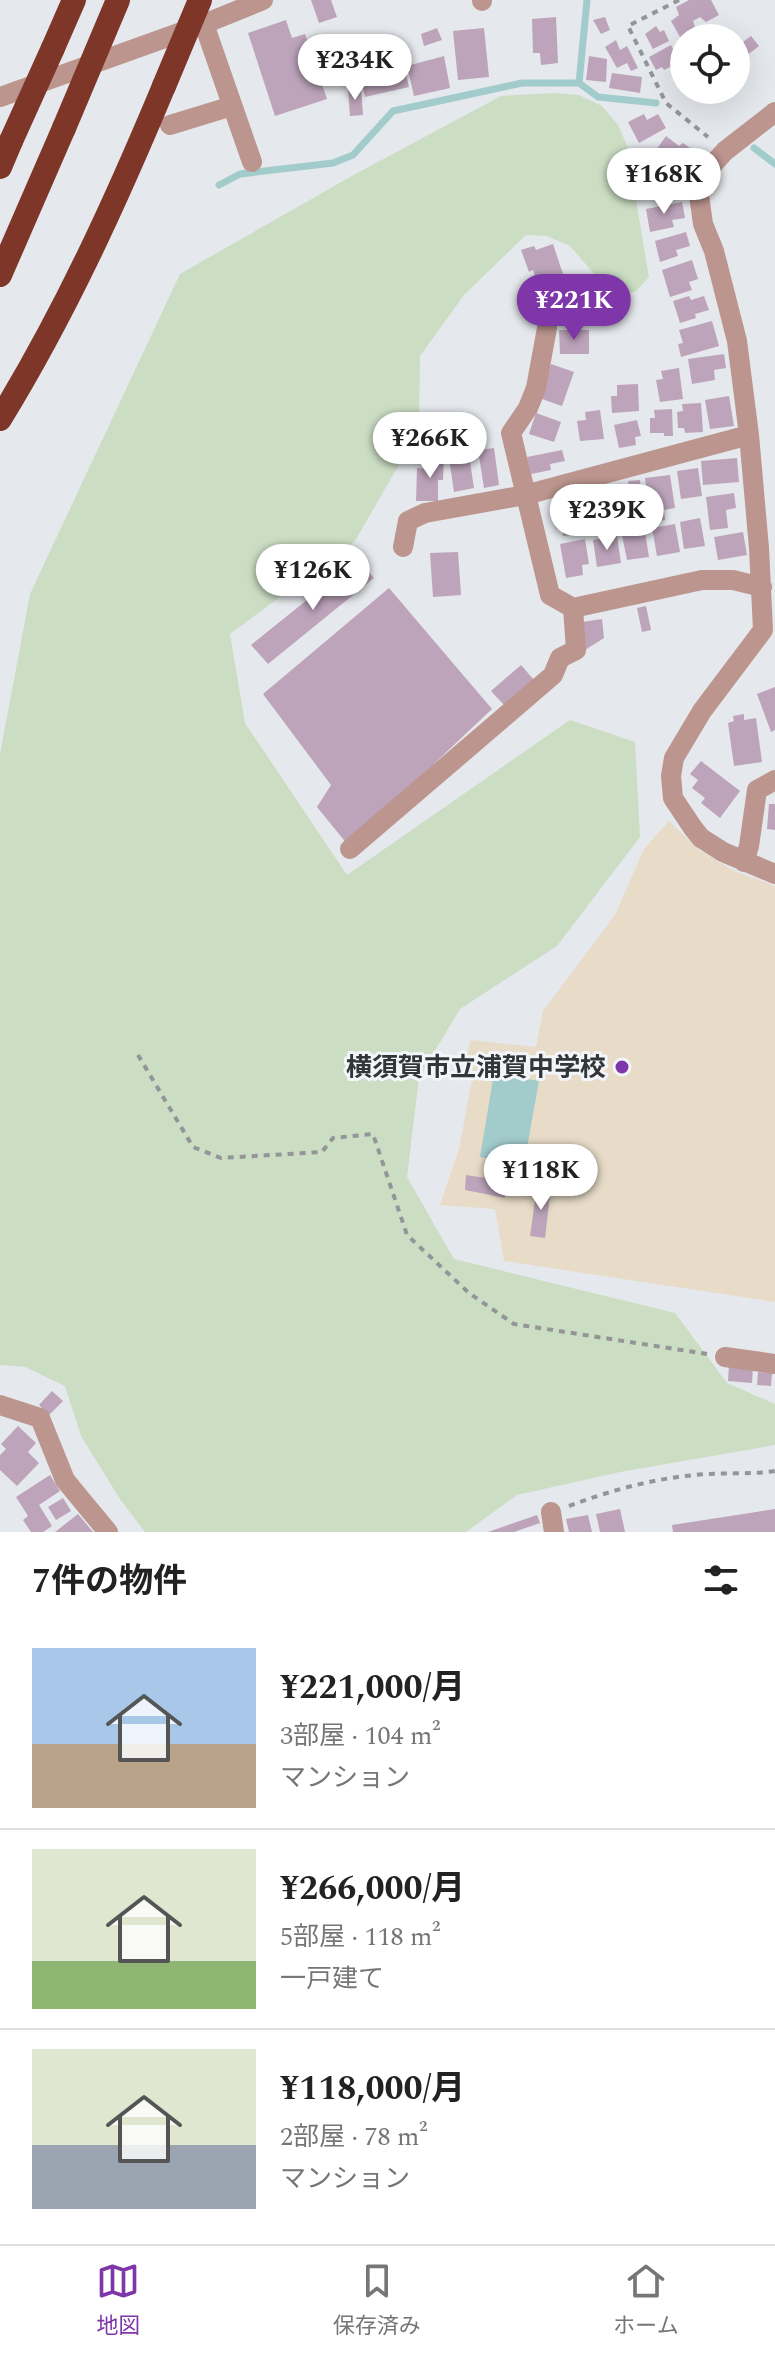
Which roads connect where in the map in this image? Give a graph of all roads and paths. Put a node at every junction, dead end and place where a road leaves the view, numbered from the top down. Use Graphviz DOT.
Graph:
graph roads {
  1 [pos="74,0"];
  2 [pos="104,0"];
  3 [pos="118,0"];
  4 [pos="263,0"];
  5 [pos="679,0"];
  6 [pos="202,12"];
  7 [pos="0,97"];
  8 [pos="232,106"];
  9 [pos="775,112"];
  10 [pos="170,125"];
  11 [pos="56,128"];
  12 [pos="725,151"];
  13 [pos="252,162"];
  14 [pos="0,167"];
  15 [pos="0,236"];
  16 [pos="0,275"];
  17 [pos="547,328"];
  18 [pos="0,419"];
  19 [pos="749,435"];
  20 [pos="525,495"];
  21 [pos="403,547"];
  22 [pos="762,587"];
  23 [pos="573,608"];
  24 [pos="775,780"];
  25 [pos="350,849"];
  26 [pos="744,862"];
  27 [pos="775,874"];
  28 [pos="138,1055"];
  29 [pos="725,1357"];
  30 [pos="775,1364"];
  31 [pos="0,1405"];
  32 [pos="775,1471"];
  33 [pos="552,1522"];
  34 [pos="108,1532"];
  1 -- 14 [label="highway, bridge"];
  2 -- 11 [label="highway"];
  3 -- 11 [label="highway, bridge"];
  4 -- 6 [label="street"];
  5 -- 12 [label="path"];
  6 -- 7 [label="street"];
  6 -- 8 [label="street"];
  6 -- 18 [label="highway, bridge"];
  8 -- 10 [label="street"];
  8 -- 13 [label="street"];
  9 -- 12 [label="street"];
  11 -- 15 [label="highway"];
  11 -- 16 [label="highway"];
  12 -- 19 [label="street"];
  17 -- 20 [label="street"];
  19 -- 20 [label="street"];
  19 -- 22 [label="street"];
  20 -- 21 [label="street"];
  20 -- 23 [label="street"];
  22 -- 23 [label="street"];
  22 -- 26 [label="street"];
  23 -- 25 [label="street"];
  24 -- 26 [label="street"];
  26 -- 27 [label="street"];
  28 -- 29 [label="path"];
  29 -- 30 [label="street"];
  31 -- 34 [label="street"];
  32 -- 33 [label="path"];
}
